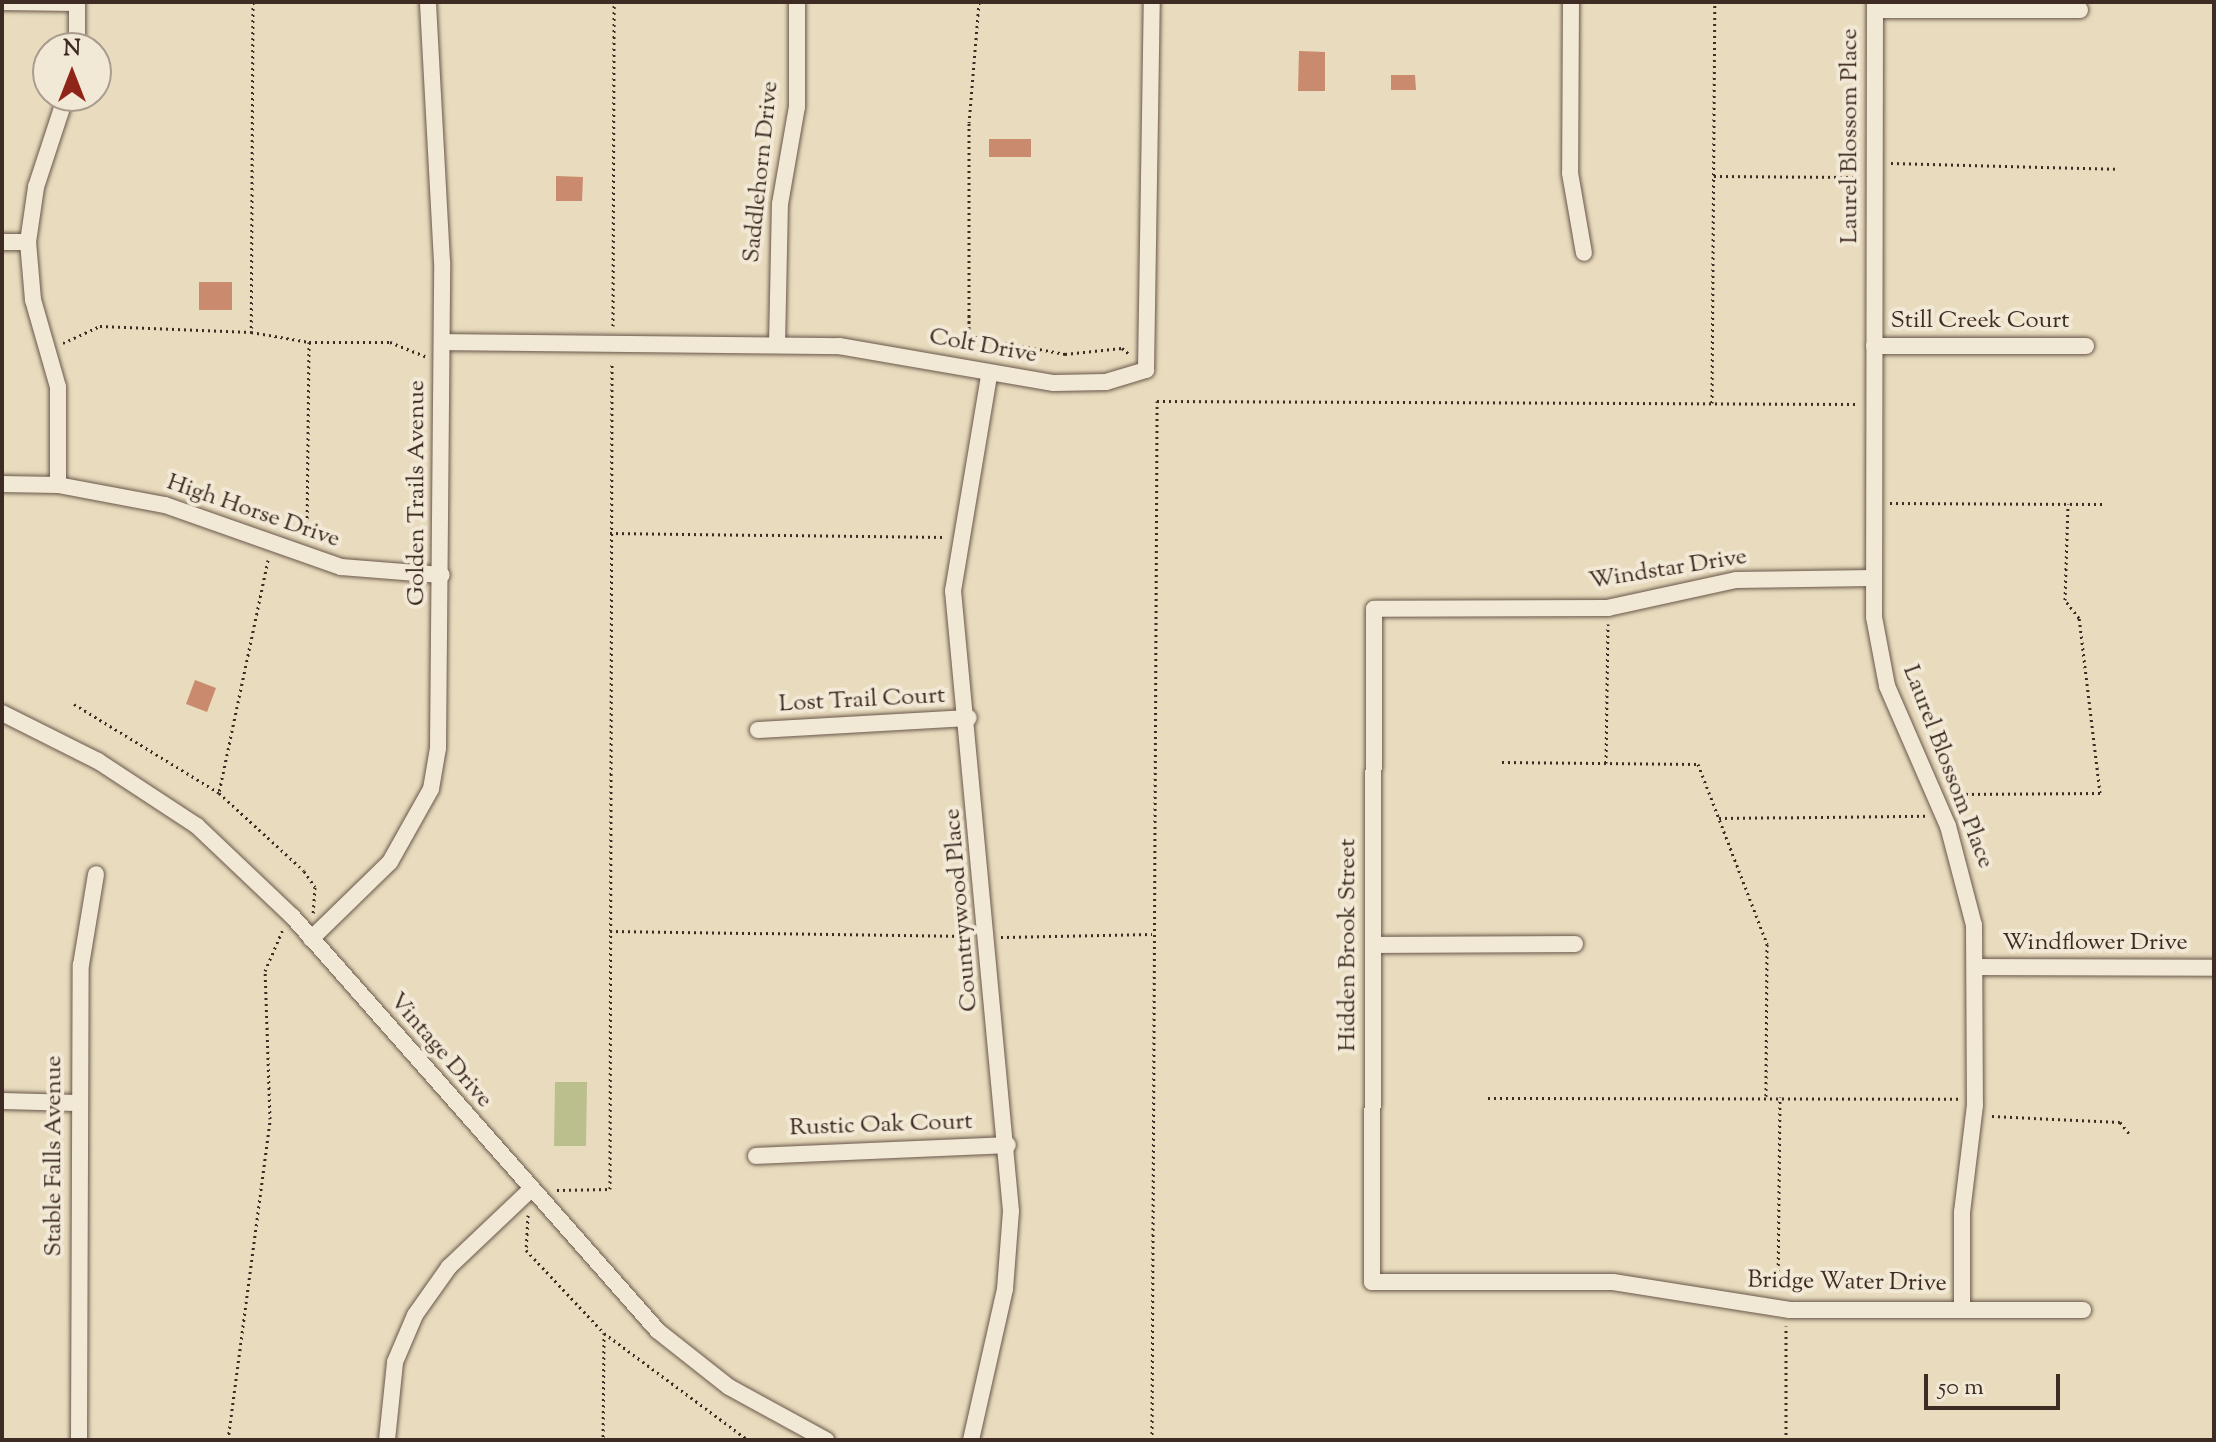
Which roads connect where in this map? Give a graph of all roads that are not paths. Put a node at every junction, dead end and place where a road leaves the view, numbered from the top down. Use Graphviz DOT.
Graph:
graph roads {
  1 [pos="2,2"];
  2 [pos="428,2"];
  3 [pos="1152,2"];
  4 [pos="1571,2"];
  5 [pos="77,3"];
  6 [pos="797,4"];
  7 [pos="1875,6"];
  8 [pos="2080,10"];
  9 [pos="77,32"];
  10 [pos="61,112"];
  11 [pos="2,242"];
  12 [pos="28,242"];
  13 [pos="1584,253"];
  14 [pos="777,345"];
  15 [pos="1874,346"];
  16 [pos="2086,346"];
  17 [pos="442,349"];
  18 [pos="989,375"];
  19 [pos="2,484"];
  20 [pos="58,485"];
  21 [pos="442,575"];
  22 [pos="1873,578"];
  23 [pos="1374,609"];
  24 [pos="2,713"];
  25 [pos="969,718"];
  26 [pos="758,730"];
  27 [pos="96,874"];
  28 [pos="311,939"];
  29 [pos="1575,944"];
  30 [pos="1373,945"];
  31 [pos="1975,967"];
  32 [pos="2214,968"];
  33 [pos="2,1101"];
  34 [pos="77,1103"];
  35 [pos="1008,1145"];
  36 [pos="756,1156"];
  37 [pos="529,1191"];
  38 [pos="1372,1282"];
  39 [pos="1962,1308"];
  40 [pos="2083,1310"];
  41 [pos="79,1440"];
  42 [pos="387,1440"];
  43 [pos="826,1440"];
  44 [pos="971,1440"];
  1 -- 5 [label="street"];
  2 -- 17 [label="street, Golden Trails Avenue"];
  3 -- 18 [label="street, Colt Drive"];
  4 -- 13 [label="street"];
  5 -- 9 [label="street"];
  6 -- 14 [label="street, Saddlehorn Drive"];
  7 -- 8 [label="street"];
  7 -- 15 [label="street, Laurel Blossom Place"];
  10 -- 12 [label="street"];
  11 -- 12 [label="street"];
  12 -- 20 [label="street"];
  14 -- 17 [label="street, Colt Drive"];
  14 -- 18 [label="street, Colt Drive"];
  15 -- 16 [label="street, Still Creek Court"];
  15 -- 22 [label="street, Laurel Blossom Place"];
  17 -- 21 [label="street, Golden Trails Avenue"];
  18 -- 25 [label="street, Countrywood Place"];
  19 -- 20 [label="street, High Horse Drive"];
  20 -- 21 [label="street, High Horse Drive"];
  21 -- 28 [label="street, Golden Trails Avenue"];
  22 -- 23 [label="street, Windstar Drive"];
  22 -- 31 [label="street, Laurel Blossom Place"];
  23 -- 30 [label="street, Hidden Brook Street"];
  24 -- 28 [label="street, Vintage Drive"];
  25 -- 26 [label="street, Lost Trail Court"];
  25 -- 35 [label="street, Countrywood Place"];
  27 -- 34 [label="street, Stable Falls Avenue"];
  28 -- 37 [label="street, Vintage Drive"];
  29 -- 30 [label="street"];
  30 -- 38 [label="street, Hidden Brook Street"];
  31 -- 32 [label="street, Windflower Drive"];
  31 -- 39 [label="street, Laurel Blossom Place"];
  33 -- 34 [label="street"];
  34 -- 41 [label="street, Stable Falls Avenue"];
  35 -- 36 [label="street, Rustic Oak Court"];
  35 -- 44 [label="street, Countrywood Place"];
  37 -- 42 [label="street"];
  37 -- 43 [label="street, Vintage Drive"];
  38 -- 39 [label="street, Bridge Water Drive"];
  39 -- 40 [label="street, Bridge Water Drive"];
}
